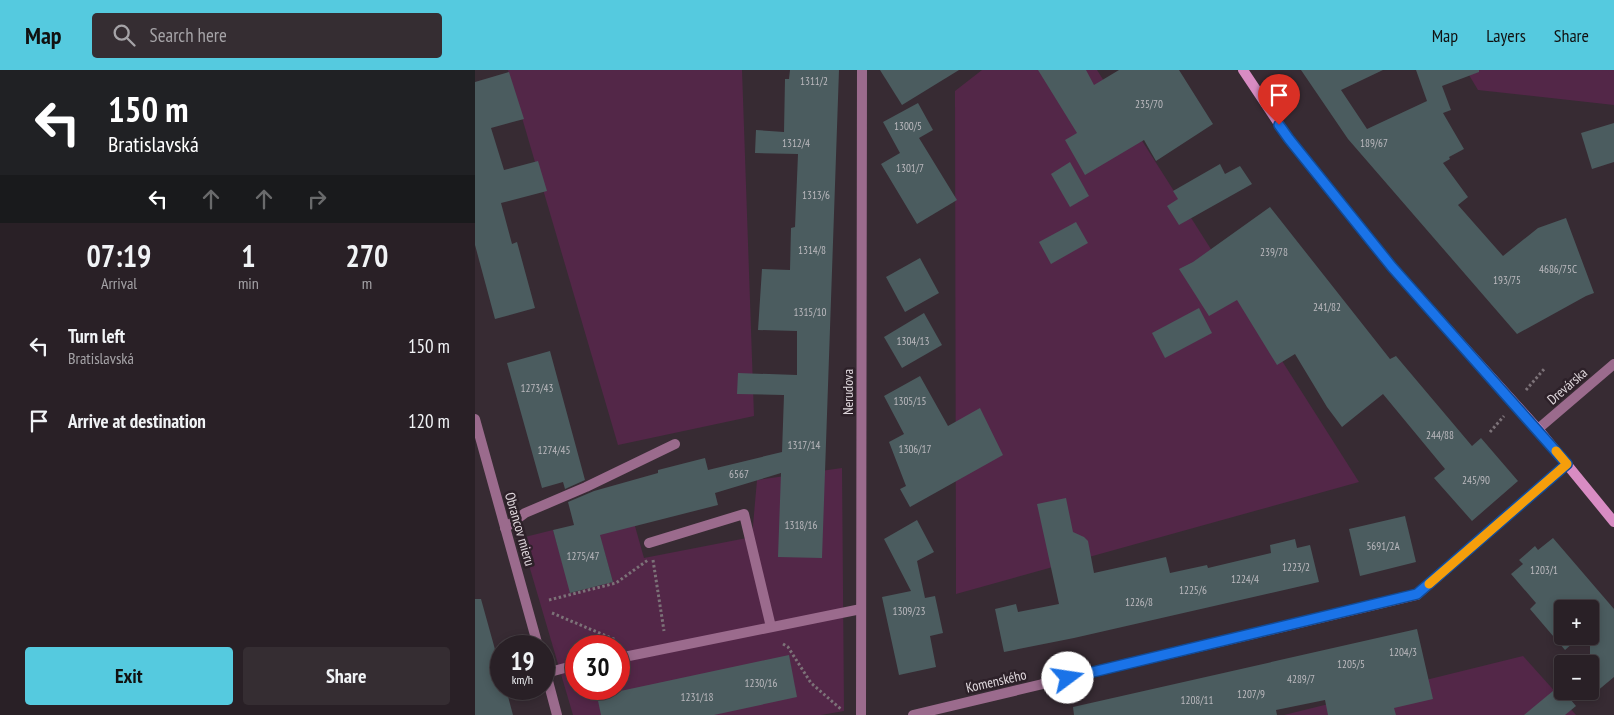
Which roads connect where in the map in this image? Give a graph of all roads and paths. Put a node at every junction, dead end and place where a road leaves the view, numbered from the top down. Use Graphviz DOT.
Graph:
graph roads {
  1 [pos="862,70"];
  2 [pos="1243,70"];
  3 [pos="1614,364"];
  4 [pos="475,419"];
  5 [pos="1538,430"];
  6 [pos="675,444"];
  7 [pos="1567,464"];
  8 [pos="1614,522"];
  9 [pos="505,528"];
  10 [pos="649,542"];
  11 [pos="549,600"];
  12 [pos="861,609"];
  13 [pos="553,613"];
  14 [pos="767,628"];
  15 [pos="535,635"];
  16 [pos="667,649"];
  17 [pos="647,653"];
  18 [pos="630,656"];
  19 [pos="553,700"];
  20 [pos="842,710"];
  21 [pos="557,715"];
  22 [pos="861,715"];
  23 [pos="913,715"];
  1 -- 12 [label="street, Nerudova"];
  2 -- 5 [label="main road"];
  3 -- 5 [label="street, Drevárska"];
  4 -- 9 [label="street, Obrancov mieru"];
  5 -- 7 [label="main road"];
  6 -- 9 [label="street"];
  7 -- 8 [label="main road"];
  7 -- 23 [label="street, Komenského"];
  9 -- 15 [label="street, Obrancov mieru"];
  10 -- 14 [label="street"];
  11 -- 16 [label="path"];
  12 -- 14 [label="street"];
  12 -- 22 [label="street, Nerudova"];
  13 -- 17 [label="path"];
  14 -- 16 [label="street"];
  14 -- 20 [label="path"];
  16 -- 17 [label="street"];
  17 -- 18 [label="street"];
  19 -- 21 [label="street"];
}
